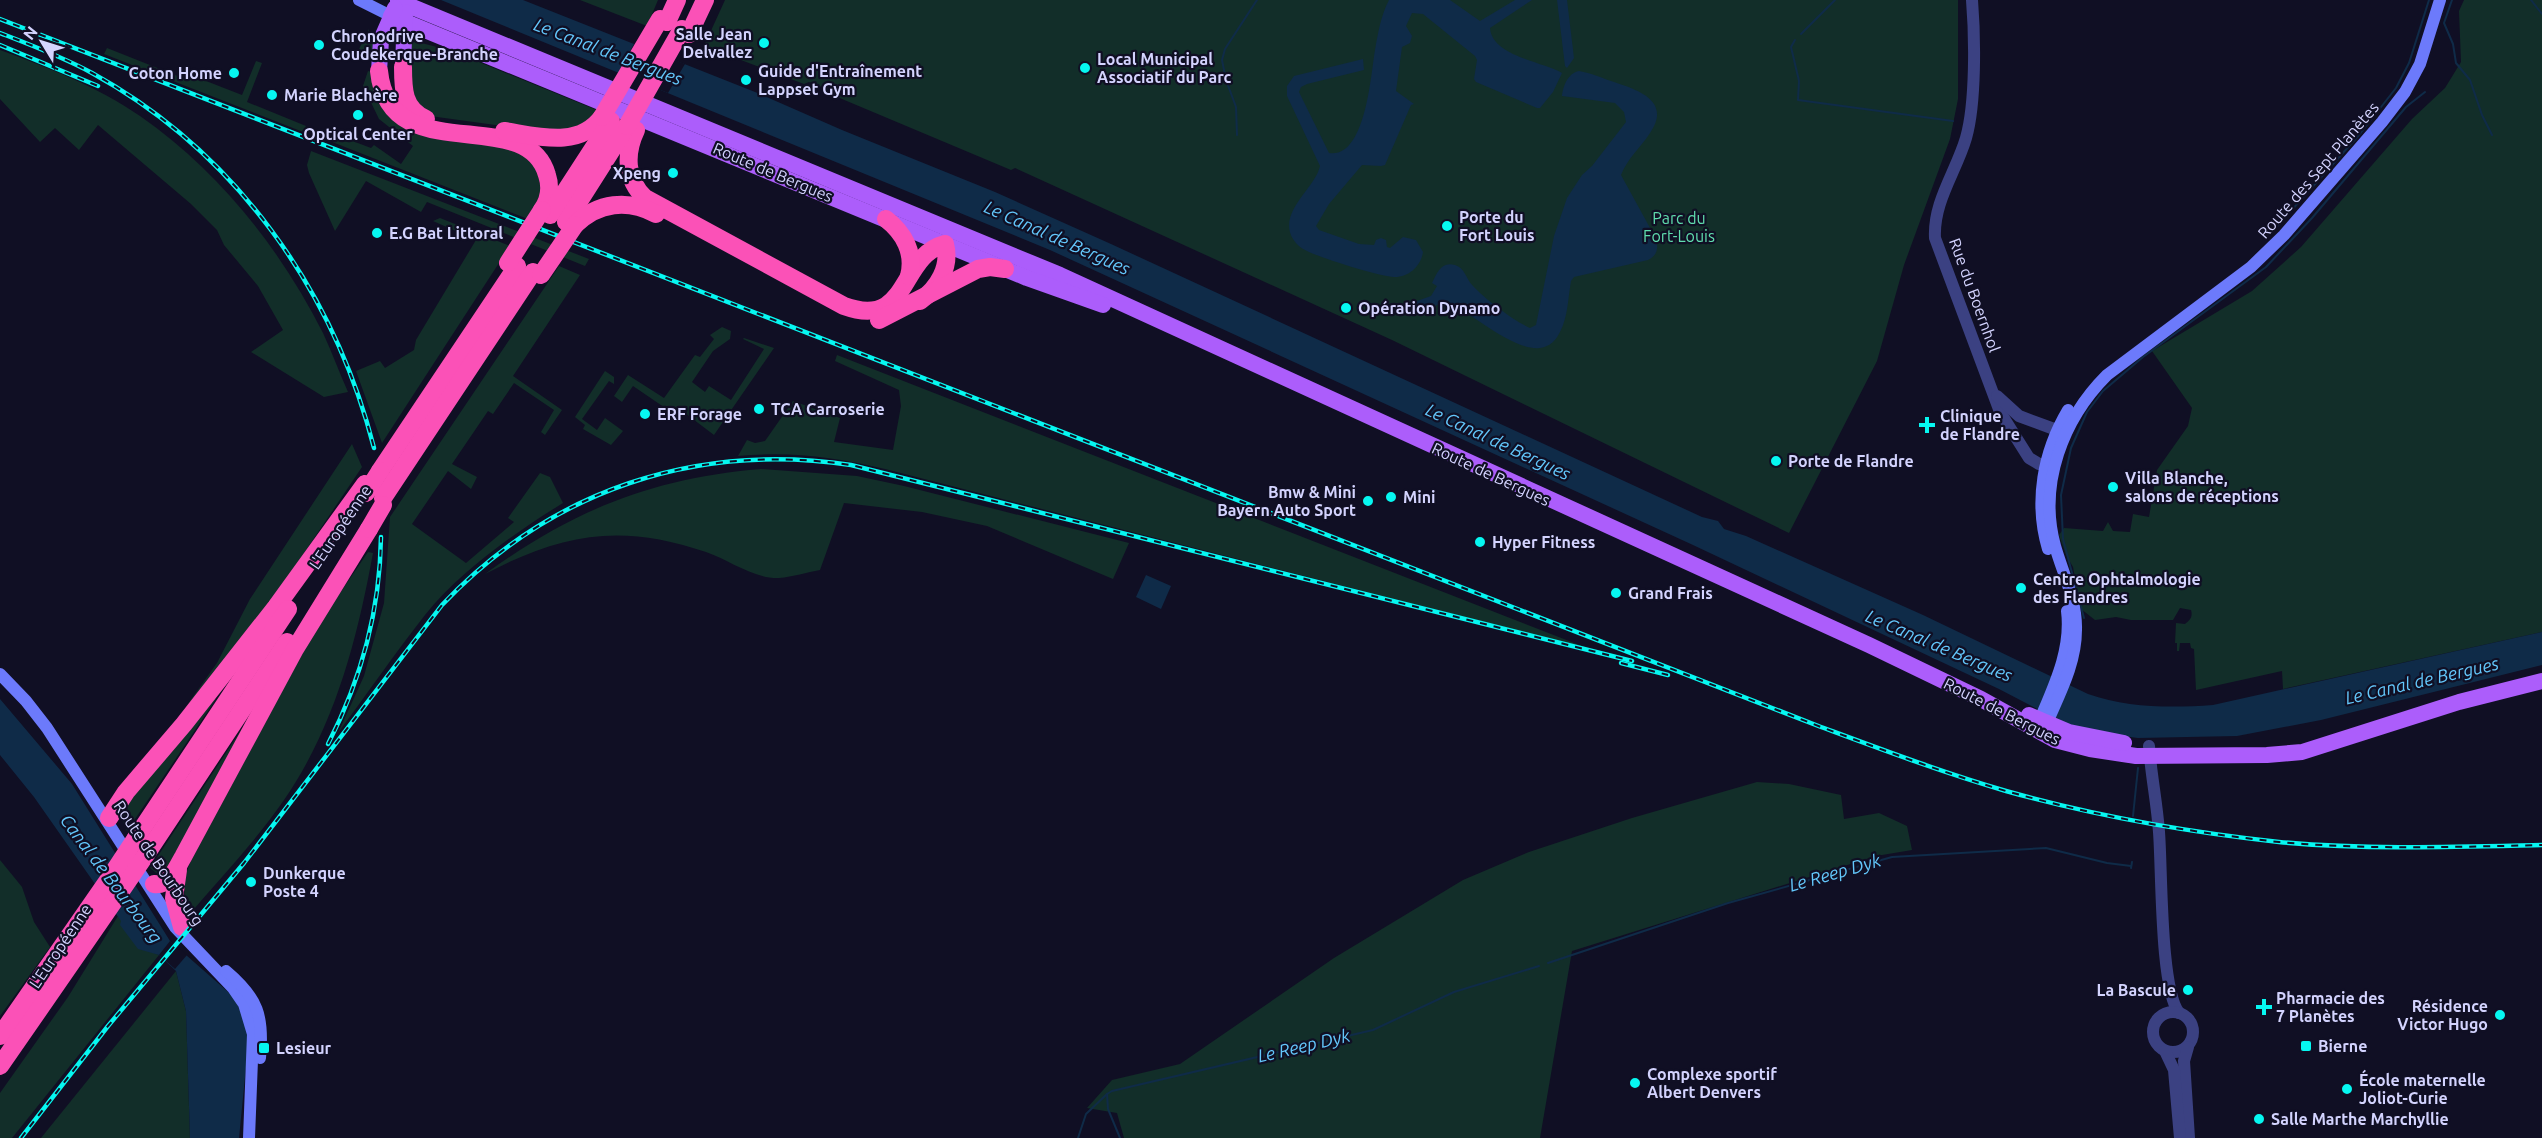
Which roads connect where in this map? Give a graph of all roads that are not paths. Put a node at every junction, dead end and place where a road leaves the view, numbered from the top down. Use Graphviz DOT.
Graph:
graph roads {
  1 [pos="359,0"];
  2 [pos="675,0"];
  3 [pos="696,0"];
  4 [pos="705,0"];
  5 [pos="1972,0"];
  6 [pos="2440,0"];
  7 [pos="397,10"];
  8 [pos="675,26"];
  9 [pos="403,67"];
  10 [pos="379,71"];
  11 [pos="619,123"];
  12 [pos="917,214"];
  13 [pos="558,218"];
  14 [pos="886,219"];
  15 [pos="945,244"];
  16 [pos="525,269"];
  17 [pos="1005,269"];
  18 [pos="1060,275"];
  19 [pos="907,284"];
  20 [pos="920,301"];
  21 [pos="1191,336"];
  22 [pos="461,365"];
  23 [pos="1993,390"];
  24 [pos="425,418"];
  25 [pos="2061,432"];
  26 [pos="2050,466"];
  27 [pos="374,495"];
  28 [pos="369,525"];
  29 [pos="0,674"];
  30 [pos="2542,681"];
  31 [pos="2043,722"];
  32 [pos="2152,751"];
  33 [pos="72,767"];
  34 [pos="106,817"];
  35 [pos="141,845"];
  36 [pos="183,857"];
  37 [pos="148,881"];
  38 [pos="182,927"];
  39 [pos="2166,949"];
  40 [pos="2179,1013"];
  41 [pos="2160,1017"];
  42 [pos="0,1036"];
  43 [pos="2187,1047"];
  44 [pos="2165,1051"];
  45 [pos="0,1066"];
  46 [pos="250,1138"];
  47 [pos="2180,1138"];
  48 [pos="2189,1138"];
  1 -- 7 [label="main road, Route de Bergues"];
  2 -- 8 [label="highway"];
  3 -- 8 [label="highway, L'Européenne"];
  4 -- 8 [label="highway"];
  5 -- 23 [label="street, Rue du Boernhol"];
  6 -- 25 [label="main road, Route des Sept Planètes"];
  7 -- 9 [label="main road"];
  7 -- 10 [label="main road"];
  7 -- 12 [label="main road, Route de Bergues"];
  7 -- 14 [label="main road, Route de Bergues"];
  8 -- 11 [label="highway, L'Européenne, bridge"];
  8 -- 11 [label="highway, bridge"];
  9 -- 11 [label="highway"];
  10 -- 13 [label="highway"];
  11 -- 13 [label="highway, L'Européenne"];
  11 -- 19 [label="highway"];
  12 -- 15 [label="main road"];
  12 -- 18 [label="main road, Route de Bergues"];
  13 -- 16 [label="highway, L'Européenne"];
  13 -- 16 [label="highway, bridge"];
  13 -- 20 [label="highway"];
  14 -- 15 [label="main road, Route de Bergues"];
  14 -- 19 [label="highway"];
  15 -- 17 [label="main road, Route de Bergues"];
  15 -- 18 [label="main road"];
  15 -- 19 [label="highway"];
  15 -- 20 [label="highway"];
  16 -- 22 [label="highway, L'Européenne"];
  16 -- 22 [label="highway"];
  17 -- 20 [label="highway"];
  17 -- 21 [label="main road, Route de Bergues"];
  18 -- 21 [label="main road, Route de Bergues"];
  21 -- 31 [label="main road, Route de Bergues"];
  22 -- 24 [label="highway, L'Européenne"];
  23 -- 25 [label="street, Rue du Boernhol"];
  23 -- 26 [label="street, Rue du Boernhol"];
  24 -- 27 [label="highway"];
  24 -- 27 [label="highway, L'Européenne, bridge"];
  25 -- 26 [label="main road, Route des Sept Planètes"];
  26 -- 31 [label="main road, Route des Sept Planètes"];
  27 -- 28 [label="highway, bridge"];
  27 -- 34 [label="highway"];
  27 -- 35 [label="highway, L'Européenne"];
  28 -- 35 [label="highway, L'Européenne"];
  28 -- 36 [label="highway"];
  29 -- 33 [label="main road, Route de Bourbourg"];
  30 -- 32 [label="main road, Route de Bergues"];
  31 -- 32 [label="main road, Route de Bergues"];
  32 -- 39 [label="street"];
  33 -- 34 [label="main road, Route de Bourbourg"];
  33 -- 34 [label="main road, Route de Bourbourg"];
  34 -- 37 [label="main road, Route de Bourbourg"];
  35 -- 42 [label="highway, L'Européenne, bridge"];
  35 -- 45 [label="highway, L'Européenne, bridge"];
  36 -- 37 [label="highway"];
  36 -- 38 [label="highway"];
  37 -- 38 [label="main road, Route de Bourbourg"];
  37 -- 46 [label="main road, Route de Bourbourg"];
  38 -- 46 [label="main road, Route de Bourbourg"];
  39 -- 40 [label="street"];
  39 -- 41 [label="street"];
  40 -- 41 [label="street"];
  40 -- 43 [label="street"];
  41 -- 44 [label="street"];
  43 -- 44 [label="street"];
  43 -- 48 [label="street"];
  44 -- 47 [label="street"];
}
